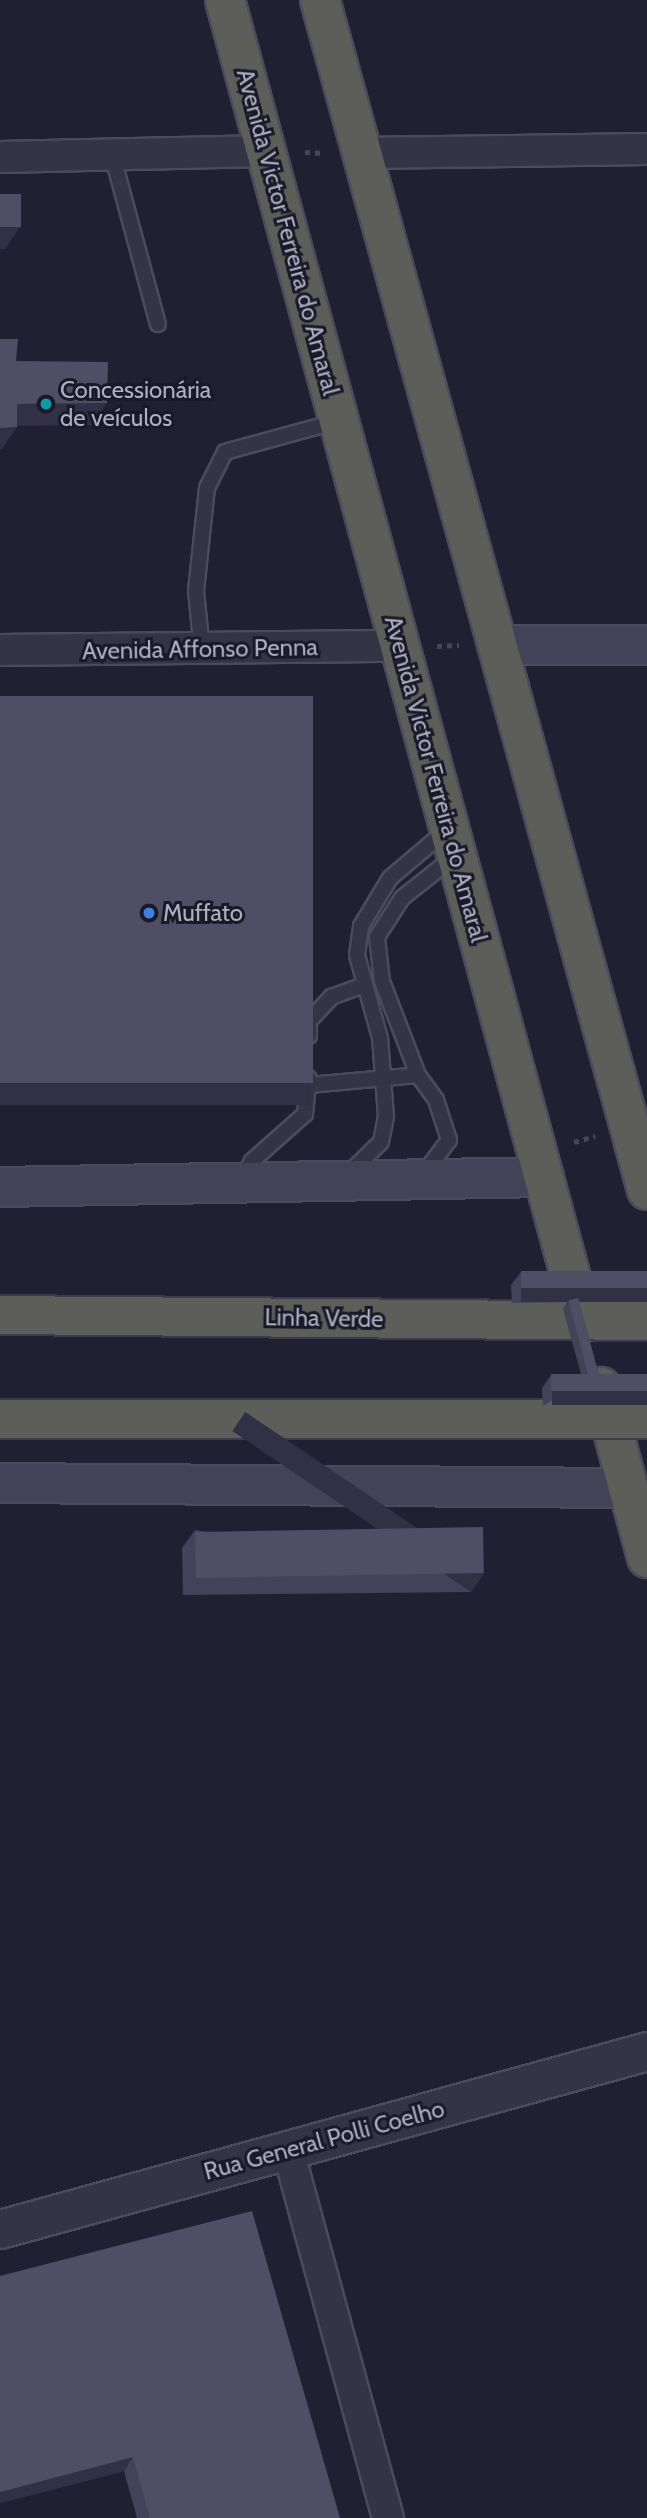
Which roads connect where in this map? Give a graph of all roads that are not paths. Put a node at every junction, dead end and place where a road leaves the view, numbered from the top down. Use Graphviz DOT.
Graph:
graph roads {
  1 [pos="225,0"];
  2 [pos="320,0"];
  3 [pos="647,149"];
  4 [pos="266,151"];
  5 [pos="362,153"];
  6 [pos="112,154"];
  7 [pos="0,157"];
  8 [pos="158,324"];
  9 [pos="339,420"];
  10 [pos="497,645"];
  11 [pos="647,645"];
  12 [pos="401,646"];
  13 [pos="0,650"];
  14 [pos="201,651"];
  15 [pos="453,842"];
  16 [pos="362,986"];
  17 [pos="418,1075"];
  18 [pos="381,1079"];
  19 [pos="309,1085"];
  20 [pos="540,1165"];
  21 [pos="413,1180"];
  22 [pos="341,1181"];
  23 [pos="646,1181"];
  24 [pos="241,1183"];
  25 [pos="0,1186"];
  26 [pos="0,1315"];
  27 [pos="647,1321"];
  28 [pos="0,1419"];
  29 [pos="647,1419"];
  30 [pos="0,1483"];
  31 [pos="628,1488"];
  32 [pos="647,1558"];
  33 [pos="647,2051"];
  34 [pos="288,2150"];
  35 [pos="0,2229"];
  36 [pos="388,2518"];
  1 -- 4 [label="highway, Avenida Victor Ferreira do Amaral"];
  2 -- 5 [label="highway"];
  3 -- 5 [label="street"];
  4 -- 6 [label="street"];
  4 -- 9 [label="highway, Avenida Victor Ferreira do Amaral"];
  5 -- 10 [label="highway"];
  6 -- 7 [label="street"];
  6 -- 8 [label="lane"];
  9 -- 12 [label="highway, Avenida Victor Ferreira do Amaral"];
  9 -- 14 [label="lane"];
  10 -- 11 [label="main road"];
  10 -- 23 [label="highway"];
  12 -- 14 [label="street, Avenida Affonso Penna"];
  12 -- 15 [label="highway, Avenida Victor Ferreira do Amaral"];
  13 -- 14 [label="street, Avenida Affonso Penna"];
  15 -- 16 [label="lane"];
  15 -- 17 [label="lane"];
  15 -- 20 [label="highway, Avenida Victor Ferreira do Amaral"];
  16 -- 18 [label="lane"];
  16 -- 19 [label="lane"];
  17 -- 18 [label="lane"];
  17 -- 21 [label="lane"];
  18 -- 19 [label="lane"];
  18 -- 22 [label="lane"];
  19 -- 24 [label="lane"];
  20 -- 21 [label="main road"];
  20 -- 31 [label="highway, Avenida Victor Ferreira do Amaral"];
  21 -- 22 [label="main road"];
  22 -- 24 [label="main road"];
  24 -- 25 [label="main road"];
  26 -- 27 [label="highway, Linha Verde, bridge"];
  28 -- 29 [label="highway, bridge"];
  30 -- 31 [label="main road"];
  31 -- 32 [label="highway, Avenida Victor Ferreira do Amaral"];
  33 -- 34 [label="street, Rua General Polli Coelho"];
  34 -- 35 [label="street, Rua General Polli Coelho"];
  34 -- 36 [label="street"];
}
